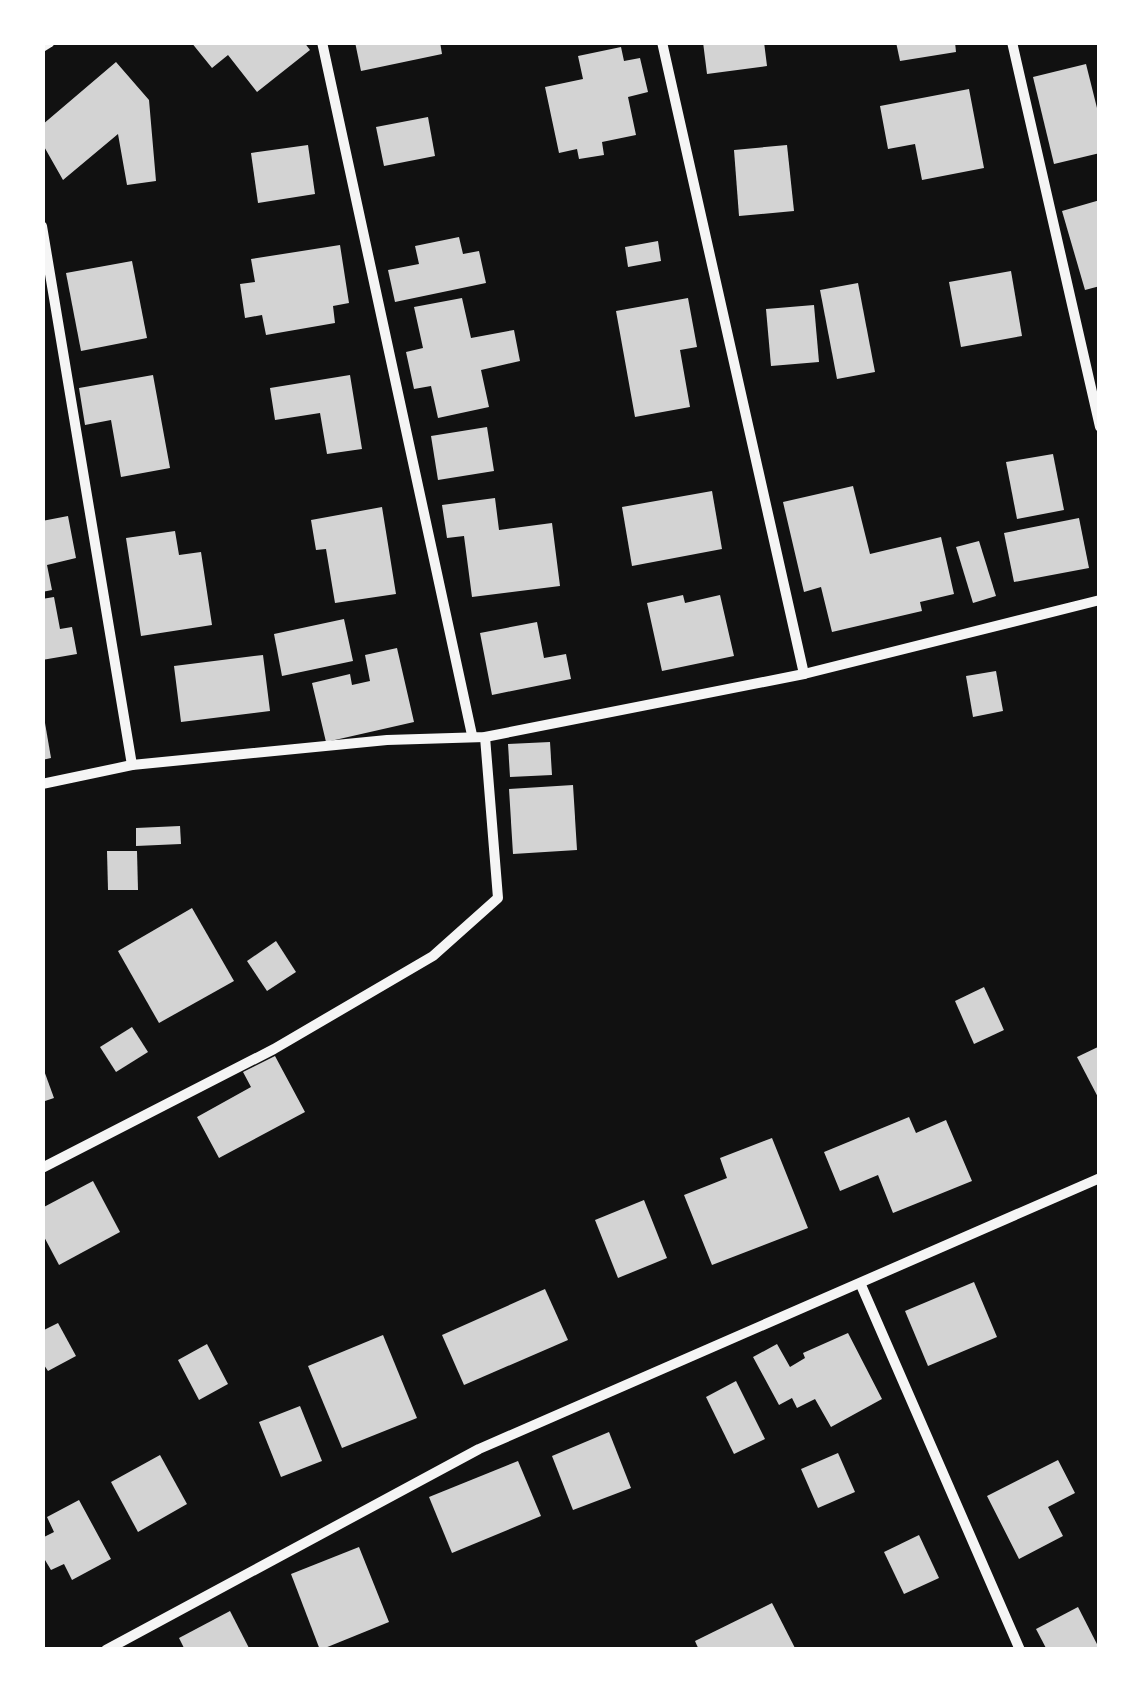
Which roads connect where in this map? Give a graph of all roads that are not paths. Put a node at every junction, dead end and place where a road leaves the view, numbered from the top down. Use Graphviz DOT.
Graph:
graph roads {
  1 [pos="50,42"];
  2 [pos="322,42"];
  3 [pos="662,42"];
  4 [pos="1012,42"];
  5 [pos="43,47"];
  6 [pos="42,226"];
  7 [pos="1100,427"];
  8 [pos="1100,600"];
  9 [pos="804,674"];
  10 [pos="472,736"];
  11 [pos="485,737"];
  12 [pos="132,765"];
  13 [pos="42,784"];
  14 [pos="42,1168"];
  15 [pos="1100,1178"];
  16 [pos="861,1285"];
  17 [pos="106,1650"];
  18 [pos="1020,1650"];
  1 -- 5 [label="street"];
  2 -- 10 [label="street"];
  3 -- 9 [label="street"];
  4 -- 7 [label="street"];
  6 -- 12 [label="street"];
  8 -- 9 [label="street"];
  9 -- 11 [label="street"];
  10 -- 11 [label="street"];
  10 -- 12 [label="street"];
  11 -- 14 [label="street"];
  12 -- 13 [label="street"];
  15 -- 16 [label="street"];
  16 -- 17 [label="street"];
  16 -- 18 [label="street"];
}
